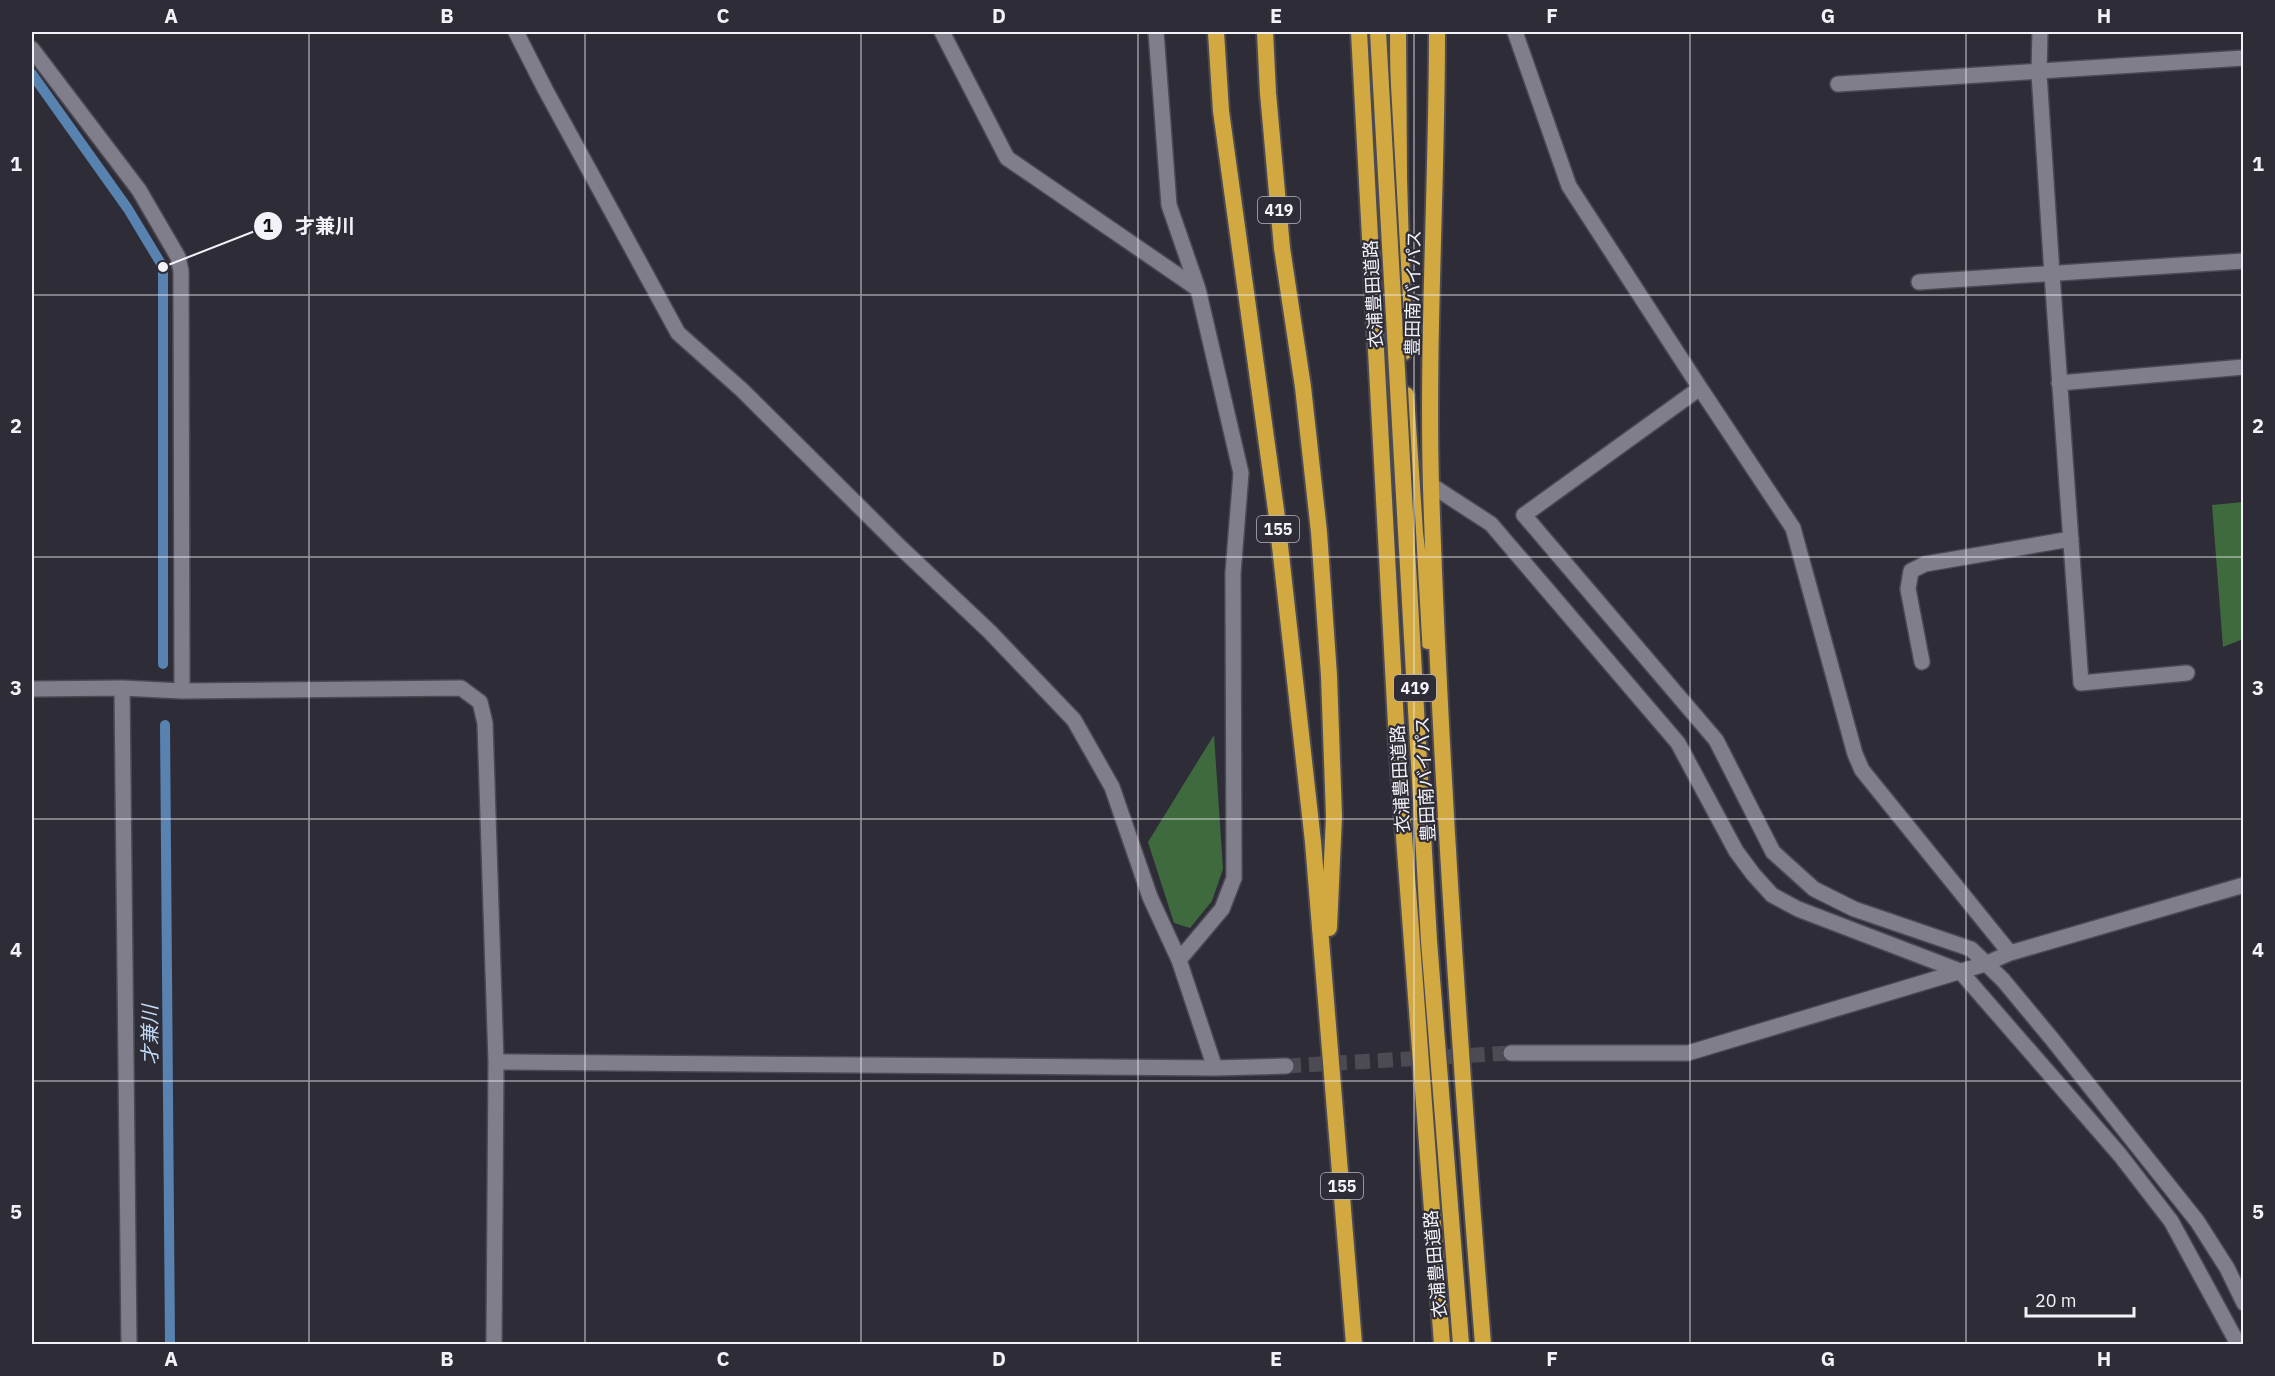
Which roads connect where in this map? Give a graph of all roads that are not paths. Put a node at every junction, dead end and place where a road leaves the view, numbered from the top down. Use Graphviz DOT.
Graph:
graph roads {
  1 [pos="516,32"];
  2 [pos="942,32"];
  3 [pos="1156,32"];
  4 [pos="1216,32"];
  5 [pos="1265,32"];
  6 [pos="1359,32"];
  7 [pos="1378,32"];
  8 [pos="1398,32"];
  9 [pos="1437,32"];
  10 [pos="1515,32"];
  11 [pos="2040,32"];
  12 [pos="32,49"];
  13 [pos="2244,58"];
  14 [pos="2039,73"];
  15 [pos="1838,84"];
  16 [pos="2244,261"];
  17 [pos="2052,274"];
  18 [pos="1919,282"];
  19 [pos="1198,289"];
  20 [pos="2244,367"];
  21 [pos="2059,383"];
  22 [pos="1700,388"];
  23 [pos="1431,485"];
  24 [pos="2071,539"];
  25 [pos="1922,662"];
  26 [pos="2187,673"];
  27 [pos="122,688"];
  28 [pos="32,689"];
  29 [pos="182,691"];
  30 [pos="1446,812"];
  31 [pos="2244,885"];
  32 [pos="2010,953"];
  33 [pos="1179,960"];
  34 [pos="1984,964"];
  35 [pos="1960,971"];
  36 [pos="1329,1028"];
  37 [pos="1511,1053"];
  38 [pos="496,1062"];
  39 [pos="1286,1066"];
  40 [pos="1215,1068"];
  41 [pos="2244,1303"];
  42 [pos="129,1344"];
  43 [pos="494,1344"];
  44 [pos="1354,1344"];
  45 [pos="1442,1344"];
  46 [pos="1461,1344"];
  47 [pos="1483,1344"];
  48 [pos="2238,1344"];
  1 -- 33 [label="street"];
  2 -- 19 [label="street"];
  3 -- 19 [label="street"];
  4 -- 36 [label="highway, 155"];
  5 -- 36 [label="highway, 419"];
  6 -- 45 [label="highway, 衣浦豊田道路 / 419, bridge"];
  7 -- 46 [label="highway, 衣浦豊田道路 / 419, bridge"];
  8 -- 30 [label="highway, 衣浦豊田道路 / 419"];
  9 -- 23 [label="highway, 豊田南バイパス"];
  10 -- 22 [label="street"];
  11 -- 14 [label="street"];
  12 -- 29 [label="street"];
  13 -- 14 [label="street"];
  14 -- 15 [label="street"];
  14 -- 17 [label="street"];
  16 -- 17 [label="street"];
  17 -- 18 [label="street"];
  17 -- 21 [label="street"];
  19 -- 33 [label="street"];
  20 -- 21 [label="street"];
  21 -- 24 [label="street"];
  22 -- 32 [label="street"];
  22 -- 34 [label="street"];
  23 -- 30 [label="highway, 豊田南バイパス"];
  23 -- 35 [label="street"];
  24 -- 25 [label="street"];
  24 -- 26 [label="street"];
  27 -- 28 [label="street"];
  27 -- 29 [label="street"];
  27 -- 42 [label="street"];
  29 -- 38 [label="street"];
  30 -- 47 [label="highway, 豊田南バイパス"];
  31 -- 32 [label="street"];
  32 -- 34 [label="street"];
  33 -- 40 [label="street"];
  34 -- 35 [label="street"];
  34 -- 41 [label="street"];
  35 -- 37 [label="street"];
  35 -- 48 [label="street"];
  36 -- 44 [label="highway, 155"];
  38 -- 40 [label="street"];
  38 -- 43 [label="street"];
  39 -- 40 [label="street"];
}
